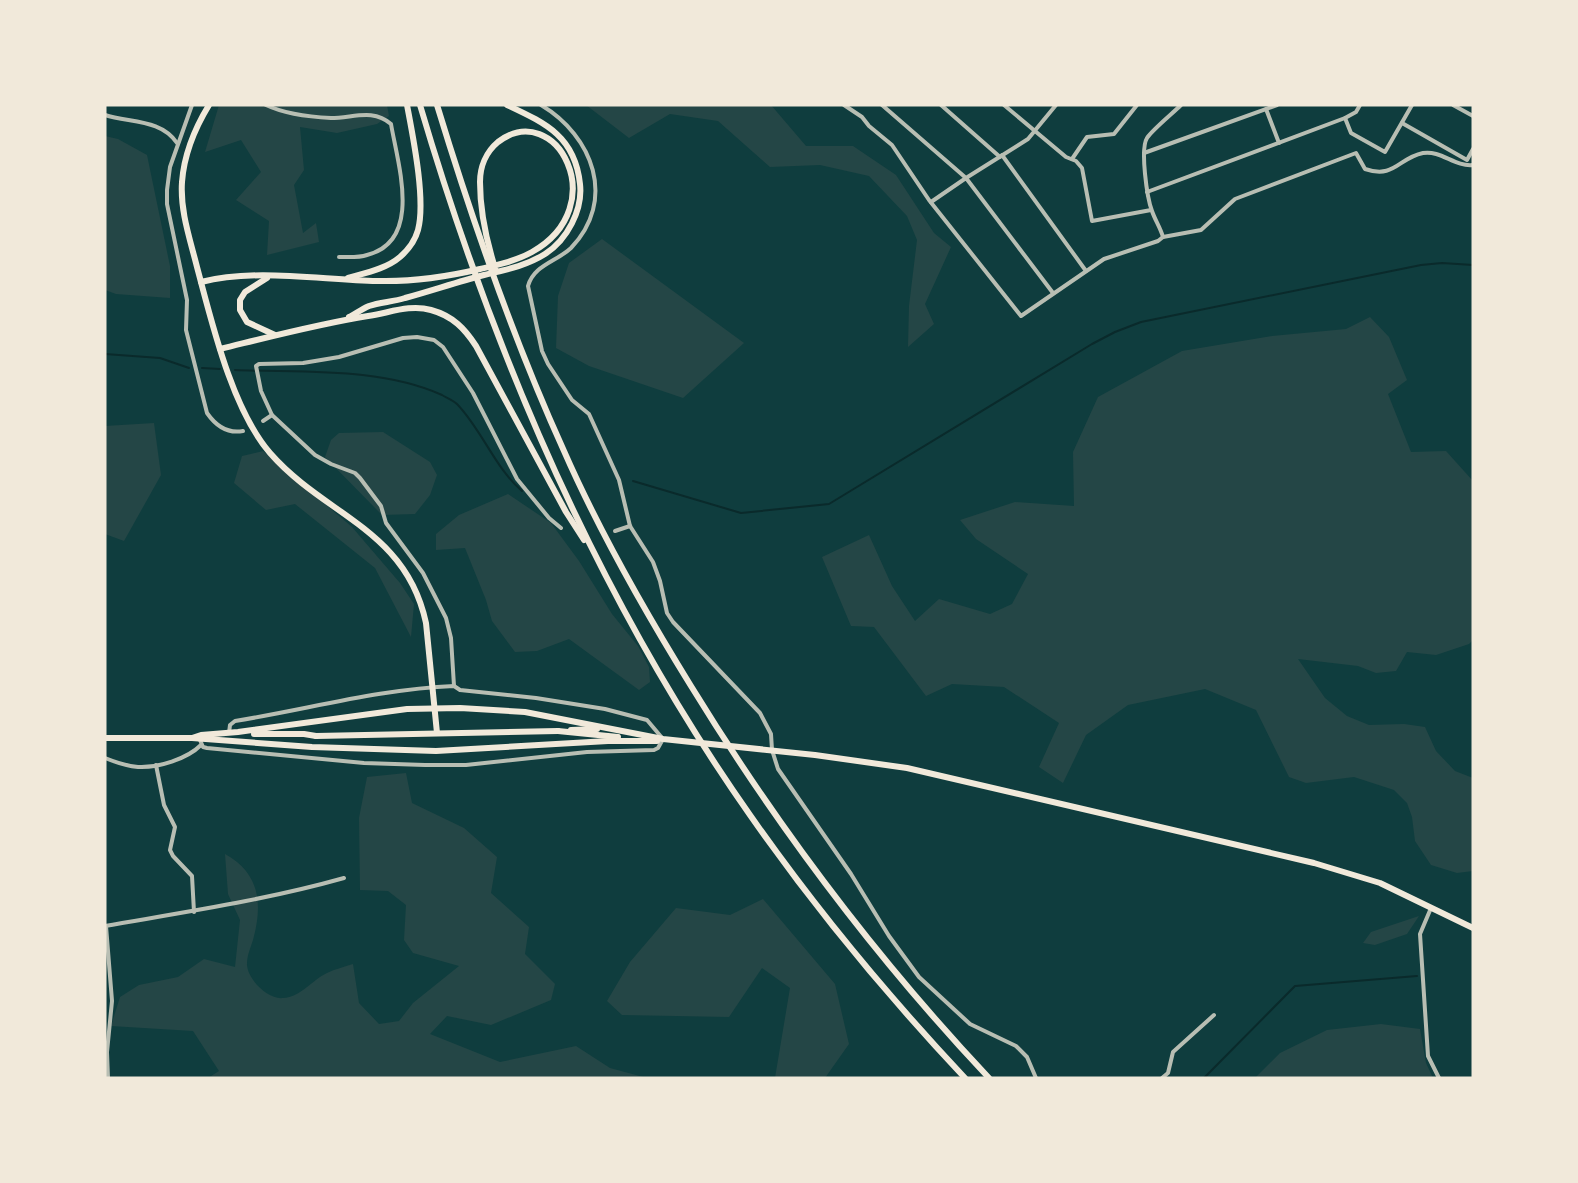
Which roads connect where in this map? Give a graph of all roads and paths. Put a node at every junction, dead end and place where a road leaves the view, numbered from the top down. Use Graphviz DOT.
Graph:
graph roads {
  1 [pos="192,105"];
  2 [pos="209,105"];
  3 [pos="266,105"];
  4 [pos="407,105"];
  5 [pos="420,105"];
  6 [pos="437,105"];
  7 [pos="507,105"];
  8 [pos="541,105"];
  9 [pos="844,105"];
  10 [pos="882,105"];
  11 [pos="941,105"];
  12 [pos="1004,105"];
  13 [pos="1056,105"];
  14 [pos="1137,105"];
  15 [pos="1181,105"];
  16 [pos="1277,105"];
  17 [pos="1360,105"];
  18 [pos="1412,105"];
  19 [pos="1453,105"];
  20 [pos="1266,109"];
  21 [pos="105,115"];
  22 [pos="1473,116"];
  23 [pos="1345,118"];
  24 [pos="1402,123"];
  25 [pos="1035,132"];
  26 [pos="1279,143"];
  27 [pos="177,144"];
  28 [pos="1473,149"];
  29 [pos="1143,153"];
  30 [pos="1001,156"];
  31 [pos="1072,159"];
  32 [pos="1473,165"];
  33 [pos="966,178"];
  34 [pos="1147,192"];
  35 [pos="931,202"];
  36 [pos="1151,210"];
  37 [pos="1163,237"];
  38 [pos="339,257"];
  39 [pos="1086,271"];
  40 [pos="270,276"];
  41 [pos="345,279"];
  42 [pos="454,280"];
  43 [pos="201,282"];
  44 [pos="1053,294"];
  45 [pos="346,319"];
  46 [pos="514,331"];
  47 [pos="275,335"];
  48 [pos="220,349"];
  49 [pos="272,415"];
  50 [pos="263,421"];
  51 [pos="243,431"];
  52 [pos="630,526"];
  53 [pos="561,528"];
  54 [pos="615,531"];
  55 [pos="592,550"];
  56 [pos="454,686"];
  57 [pos="603,728"];
  58 [pos="558,731"];
  59 [pos="238,732"];
  60 [pos="437,733"];
  61 [pos="228,734"];
  62 [pos="316,736"];
  63 [pos="105,738"];
  64 [pos="665,739"];
  65 [pos="198,741"];
  66 [pos="634,741"];
  67 [pos="271,744"];
  68 [pos="772,750"];
  69 [pos="105,758"];
  70 [pos="156,765"];
  71 [pos="344,878"];
  72 [pos="1431,908"];
  73 [pos="194,912"];
  74 [pos="105,926"];
  75 [pos="1473,928"];
  76 [pos="1214,1015"];
  77 [pos="108,1078"];
  78 [pos="964,1078"];
  79 [pos="989,1078"];
  80 [pos="1036,1078"];
  81 [pos="1162,1078"];
  82 [pos="1439,1078"];
  1 -- 27 [label="street"];
  2 -- 43 [label="highway"];
  3 -- 38 [label="street"];
  4 -- 41 [label="highway"];
  5 -- 55 [label="highway"];
  6 -- 46 [label="highway"];
  7 -- 42 [label="highway"];
  8 -- 52 [label="street"];
  9 -- 35 [label="street"];
  10 -- 33 [label="street"];
  11 -- 30 [label="street"];
  12 -- 25 [label="street"];
  13 -- 25 [label="street"];
  14 -- 31 [label="street"];
  15 -- 29 [label="street"];
  16 -- 20 [label="street"];
  17 -- 23 [label="street"];
  18 -- 24 [label="street"];
  19 -- 22 [label="street"];
  20 -- 26 [label="street"];
  20 -- 29 [label="street"];
  21 -- 27 [label="street"];
  23 -- 24 [label="street"];
  23 -- 26 [label="street"];
  24 -- 28 [label="street"];
  25 -- 30 [label="street"];
  25 -- 31 [label="street"];
  26 -- 34 [label="street"];
  27 -- 51 [label="street"];
  29 -- 34 [label="street"];
  30 -- 33 [label="street"];
  30 -- 39 [label="street"];
  31 -- 36 [label="street"];
  32 -- 37 [label="street"];
  33 -- 35 [label="street"];
  33 -- 44 [label="street"];
  34 -- 36 [label="street"];
  35 -- 44 [label="street"];
  36 -- 37 [label="street"];
  37 -- 39 [label="street"];
  39 -- 44 [label="street"];
  40 -- 41 [label="highway"];
  40 -- 43 [label="highway"];
  40 -- 47 [label="highway"];
  41 -- 42 [label="highway"];
  42 -- 45 [label="highway"];
  42 -- 46 [label="highway"];
  43 -- 48 [label="highway"];
  45 -- 47 [label="highway"];
  45 -- 55 [label="highway"];
  46 -- 79 [label="highway"];
  47 -- 48 [label="highway"];
  48 -- 60 [label="highway"];
  49 -- 50 [label="street"];
  49 -- 53 [label="street"];
  49 -- 56 [label="street"];
  52 -- 54 [label="street"];
  52 -- 68 [label="street"];
  55 -- 78 [label="highway"];
  56 -- 61 [label="street"];
  56 -- 64 [label="street"];
  57 -- 58 [label="highway"];
  57 -- 59 [label="highway"];
  57 -- 64 [label="highway"];
  58 -- 60 [label="highway"];
  58 -- 66 [label="highway"];
  59 -- 61 [label="highway"];
  59 -- 62 [label="highway"];
  60 -- 62 [label="highway"];
  61 -- 65 [label="highway"];
  62 -- 67 [label="highway"];
  63 -- 65 [label="highway"];
  64 -- 65 [label="street"];
  64 -- 66 [label="highway"];
  64 -- 68 [label="highway"];
  65 -- 67 [label="highway"];
  65 -- 70 [label="street"];
  66 -- 67 [label="highway"];
  68 -- 72 [label="highway"];
  68 -- 80 [label="street"];
  69 -- 70 [label="street"];
  70 -- 73 [label="street"];
  71 -- 73 [label="street"];
  72 -- 75 [label="highway"];
  72 -- 82 [label="street"];
  73 -- 74 [label="street"];
  74 -- 77 [label="street"];
  76 -- 81 [label="street"];
}
